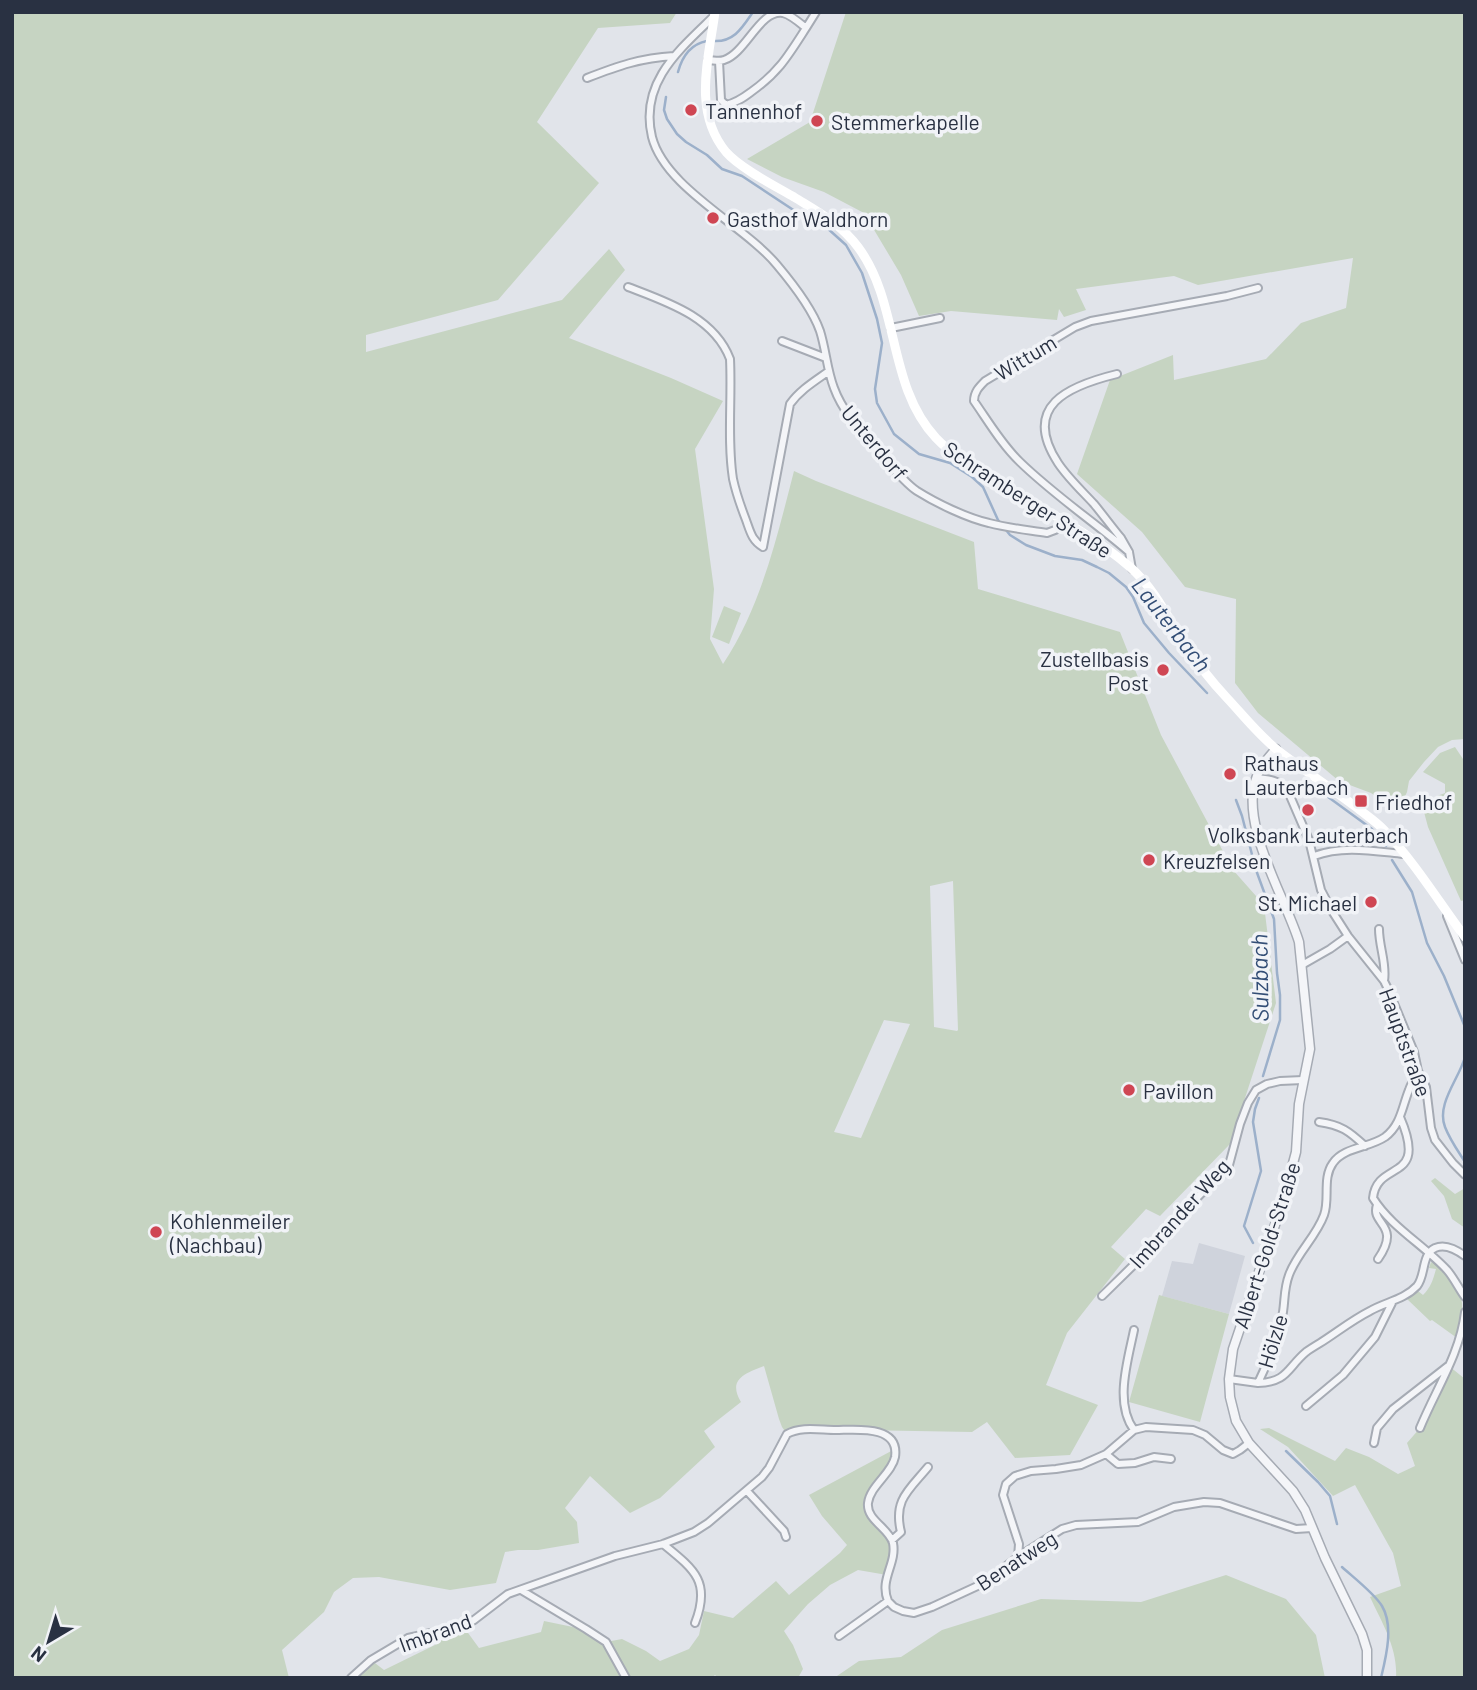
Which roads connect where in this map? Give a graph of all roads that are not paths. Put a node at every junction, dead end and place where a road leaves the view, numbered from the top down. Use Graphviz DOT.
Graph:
graph roads {
  1 [pos="816,12"];
  2 [pos="715,14"];
  3 [pos="806,28"];
  4 [pos="674,55"];
  5 [pos="708,60"];
  6 [pos="719,61"];
  7 [pos="587,79"];
  8 [pos="628,286"];
  9 [pos="1258,288"];
  10 [pos="940,318"];
  11 [pos="891,328"];
  12 [pos="782,341"];
  13 [pos="826,358"];
  14 [pos="829,371"];
  15 [pos="1117,374"];
  16 [pos="1065,522"];
  17 [pos="1129,552"];
  18 [pos="1132,569"];
  19 [pos="1276,749"];
  20 [pos="1256,778"];
  21 [pos="1403,854"];
  22 [pos="1314,856"];
  23 [pos="1444,909"];
  24 [pos="1379,929"];
  25 [pos="1348,936"];
  26 [pos="1465,937"];
  27 [pos="1465,960"];
  28 [pos="1302,965"];
  29 [pos="1384,981"];
  30 [pos="1419,1071"];
  31 [pos="1303,1080"];
  32 [pos="1400,1117"];
  33 [pos="1319,1122"];
  34 [pos="1365,1146"];
  35 [pos="1465,1175"];
  36 [pos="1377,1205"];
  37 [pos="1429,1253"];
  38 [pos="1465,1256"];
  39 [pos="1378,1259"];
  40 [pos="1102,1296"];
  41 [pos="1464,1297"];
  42 [pos="1392,1303"];
  43 [pos="1465,1311"];
  44 [pos="1134,1330"];
  45 [pos="1448,1366"];
  46 [pos="1229,1379"];
  47 [pos="1258,1383"];
  48 [pos="1306,1406"];
  49 [pos="1420,1428"];
  50 [pos="1135,1430"];
  51 [pos="1248,1443"];
  52 [pos="1374,1443"];
  53 [pos="1105,1454"];
  54 [pos="1171,1459"];
  55 [pos="928,1467"];
  56 [pos="747,1491"];
  57 [pos="1312,1528"];
  58 [pos="786,1537"];
  59 [pos="892,1540"];
  60 [pos="663,1544"];
  61 [pos="1018,1557"];
  62 [pos="521,1590"];
  63 [pos="888,1601"];
  64 [pos="695,1623"];
  65 [pos="839,1636"];
  66 [pos="351,1678"];
  67 [pos="626,1678"];
  68 [pos="1367,1678"];
  1 -- 3 [label="street"];
  2 -- 4 [label="street, Unterdorf"];
  2 -- 5 [label="main road, Schramberger Straße"];
  3 -- 6 [label="street"];
  3 -- 6 [label="street"];
  4 -- 7 [label="street"];
  4 -- 13 [label="street, Unterdorf"];
  5 -- 6 [label="street"];
  5 -- 11 [label="main road, Schramberger Straße"];
  8 -- 14 [label="street"];
  9 -- 17 [label="street, Wittum"];
  10 -- 11 [label="street"];
  11 -- 16 [label="main road, Schramberger Straße"];
  12 -- 13 [label="street"];
  13 -- 14 [label="street, Unterdorf"];
  14 -- 16 [label="street, Unterdorf"];
  15 -- 17 [label="street"];
  16 -- 18 [label="main road, Schramberger Straße"];
  17 -- 18 [label="street"];
  18 -- 19 [label="main road, Schramberger Straße"];
  19 -- 20 [label="street"];
  19 -- 21 [label="main road, Schramberger Straße"];
  20 -- 22 [label="street, Hauptstraße"];
  20 -- 28 [label="street, Albert-Gold-Straße"];
  21 -- 22 [label="street"];
  21 -- 23 [label="main road, Schramberger Straße"];
  22 -- 25 [label="street, Hauptstraße"];
  23 -- 26 [label="main road, Schramberger Straße"];
  23 -- 27 [label="street"];
  24 -- 29 [label="street"];
  25 -- 28 [label="street"];
  25 -- 29 [label="street, Hauptstraße"];
  28 -- 31 [label="street, Albert-Gold-Straße"];
  29 -- 30 [label="street, Hauptstraße"];
  30 -- 32 [label="street, Hölzle"];
  30 -- 35 [label="street, Hauptstraße"];
  31 -- 40 [label="street, Imbrander Weg"];
  31 -- 46 [label="street, Albert-Gold-Straße"];
  32 -- 34 [label="street, Hölzle"];
  32 -- 36 [label="street"];
  33 -- 34 [label="street"];
  34 -- 47 [label="street, Hölzle"];
  36 -- 37 [label="street"];
  36 -- 39 [label="street"];
  37 -- 38 [label="street"];
  37 -- 41 [label="street"];
  37 -- 42 [label="street"];
  41 -- 43 [label="street"];
  42 -- 47 [label="street"];
  42 -- 48 [label="street"];
  43 -- 45 [label="street"];
  44 -- 50 [label="street"];
  45 -- 49 [label="street"];
  45 -- 52 [label="street"];
  46 -- 47 [label="street, Hölzle"];
  46 -- 51 [label="street, Hölzle"];
  50 -- 51 [label="street"];
  50 -- 53 [label="street"];
  51 -- 57 [label="street, Hölzle"];
  53 -- 54 [label="street"];
  53 -- 61 [label="street"];
  55 -- 59 [label="street"];
  56 -- 58 [label="street"];
  56 -- 59 [label="street, Imbrand"];
  56 -- 60 [label="street, Imbrand"];
  57 -- 61 [label="street, Benatweg"];
  57 -- 68 [label="street, Hölzle"];
  59 -- 63 [label="street"];
  60 -- 62 [label="street, Imbrand"];
  60 -- 64 [label="street"];
  61 -- 63 [label="street, Benatweg"];
  62 -- 66 [label="street, Imbrand"];
  62 -- 67 [label="street"];
  63 -- 65 [label="street"];
}
